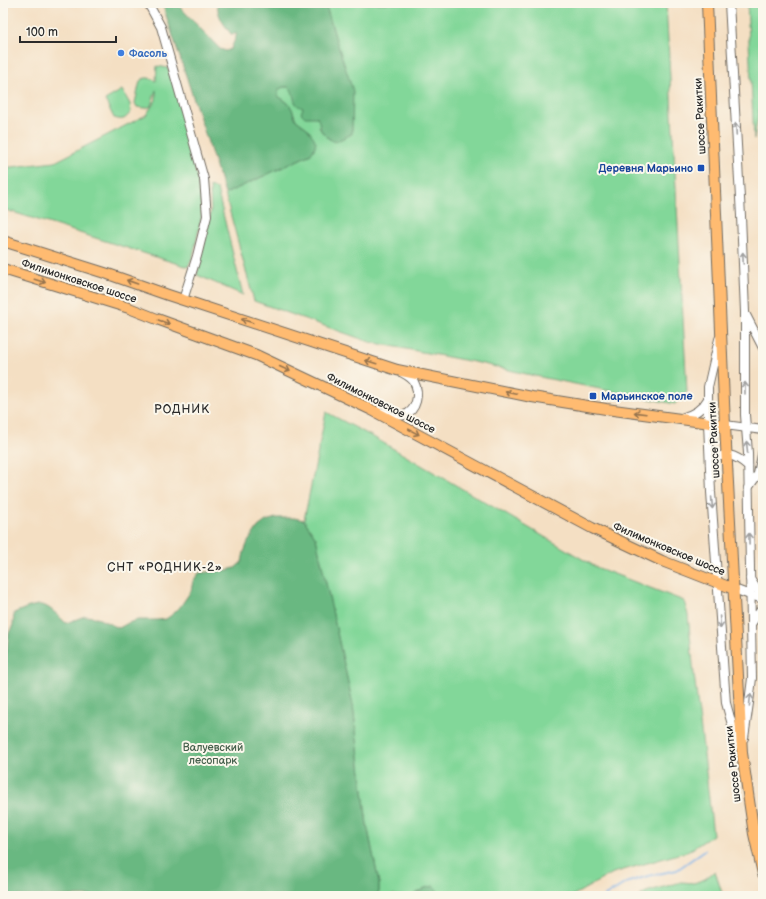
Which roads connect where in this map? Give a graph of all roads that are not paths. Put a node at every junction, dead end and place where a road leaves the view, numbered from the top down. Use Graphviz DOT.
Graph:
graph roads {
  1 [pos="148,3"];
  2 [pos="707,3"];
  3 [pos="729,3"];
  4 [pos="3,241"];
  5 [pos="3,269"];
  6 [pos="183,300"];
  7 [pos="745,312"];
  8 [pos="722,328"];
  9 [pos="763,348"];
  10 [pos="397,370"];
  11 [pos="708,398"];
  12 [pos="372,410"];
  13 [pos="678,418"];
  14 [pos="708,423"];
  15 [pos="725,425"];
  16 [pos="746,427"];
  17 [pos="763,430"];
  18 [pos="763,450"];
  19 [pos="727,454"];
  20 [pos="710,464"];
  21 [pos="748,466"];
  22 [pos="748,488"];
  23 [pos="750,578"];
  24 [pos="718,583"];
  25 [pos="734,589"];
  26 [pos="750,596"];
  27 [pos="763,596"];
  28 [pos="763,599"];
  29 [pos="763,608"];
  30 [pos="751,624"];
  31 [pos="742,753"];
  32 [pos="763,874"];
  1 -- 6 [label="street"];
  2 -- 8 [label="main road, шоссе Ракитки"];
  7 -- 3 [label="street, one-way"];
  6 -- 4 [label="main road, Филимонковское шоссе, one-way"];
  5 -- 12 [label="main road, Филимонковское шоссе, one-way"];
  10 -- 6 [label="main road, Филимонковское шоссе, one-way"];
  7 -- 9 [label="street"];
  16 -- 7 [label="street, one-way"];
  8 -- 11 [label="street"];
  8 -- 15 [label="main road, шоссе Ракитки"];
  10 -- 12 [label="street"];
  13 -- 10 [label="main road, Филимонковское шоссе, one-way"];
  11 -- 13 [label="street"];
  11 -- 14 [label="street"];
  12 -- 24 [label="main road, Филимонковское шоссе, one-way"];
  13 -- 14 [label="main road, Филимонковское шоссе"];
  14 -- 15 [label="main road, Филимонковское шоссе"];
  14 -- 20 [label="street"];
  15 -- 16 [label="street, Филимонковское шоссе"];
  15 -- 19 [label="main road, шоссе Ракитки"];
  16 -- 17 [label="street, Филимонковское шоссе"];
  21 -- 16 [label="street, one-way"];
  18 -- 22 [label="street"];
  19 -- 20 [label="street"];
  19 -- 21 [label="street"];
  19 -- 25 [label="main road, шоссе Ракитки"];
  20 -- 24 [label="street, one-way"];
  21 -- 22 [label="street"];
  23 -- 22 [label="street, one-way"];
  23 -- 25 [label="street"];
  23 -- 26 [label="street"];
  23 -- 27 [label="street"];
  24 -- 25 [label="main road, Филимонковское шоссе"];
  24 -- 31 [label="street, one-way"];
  25 -- 26 [label="street"];
  25 -- 31 [label="main road, шоссе Ракитки"];
  26 -- 28 [label="street"];
  26 -- 30 [label="street"];
  29 -- 30 [label="street"];
  31 -- 30 [label="street, one-way"];
  31 -- 32 [label="main road, шоссе Ракитки"];
}
